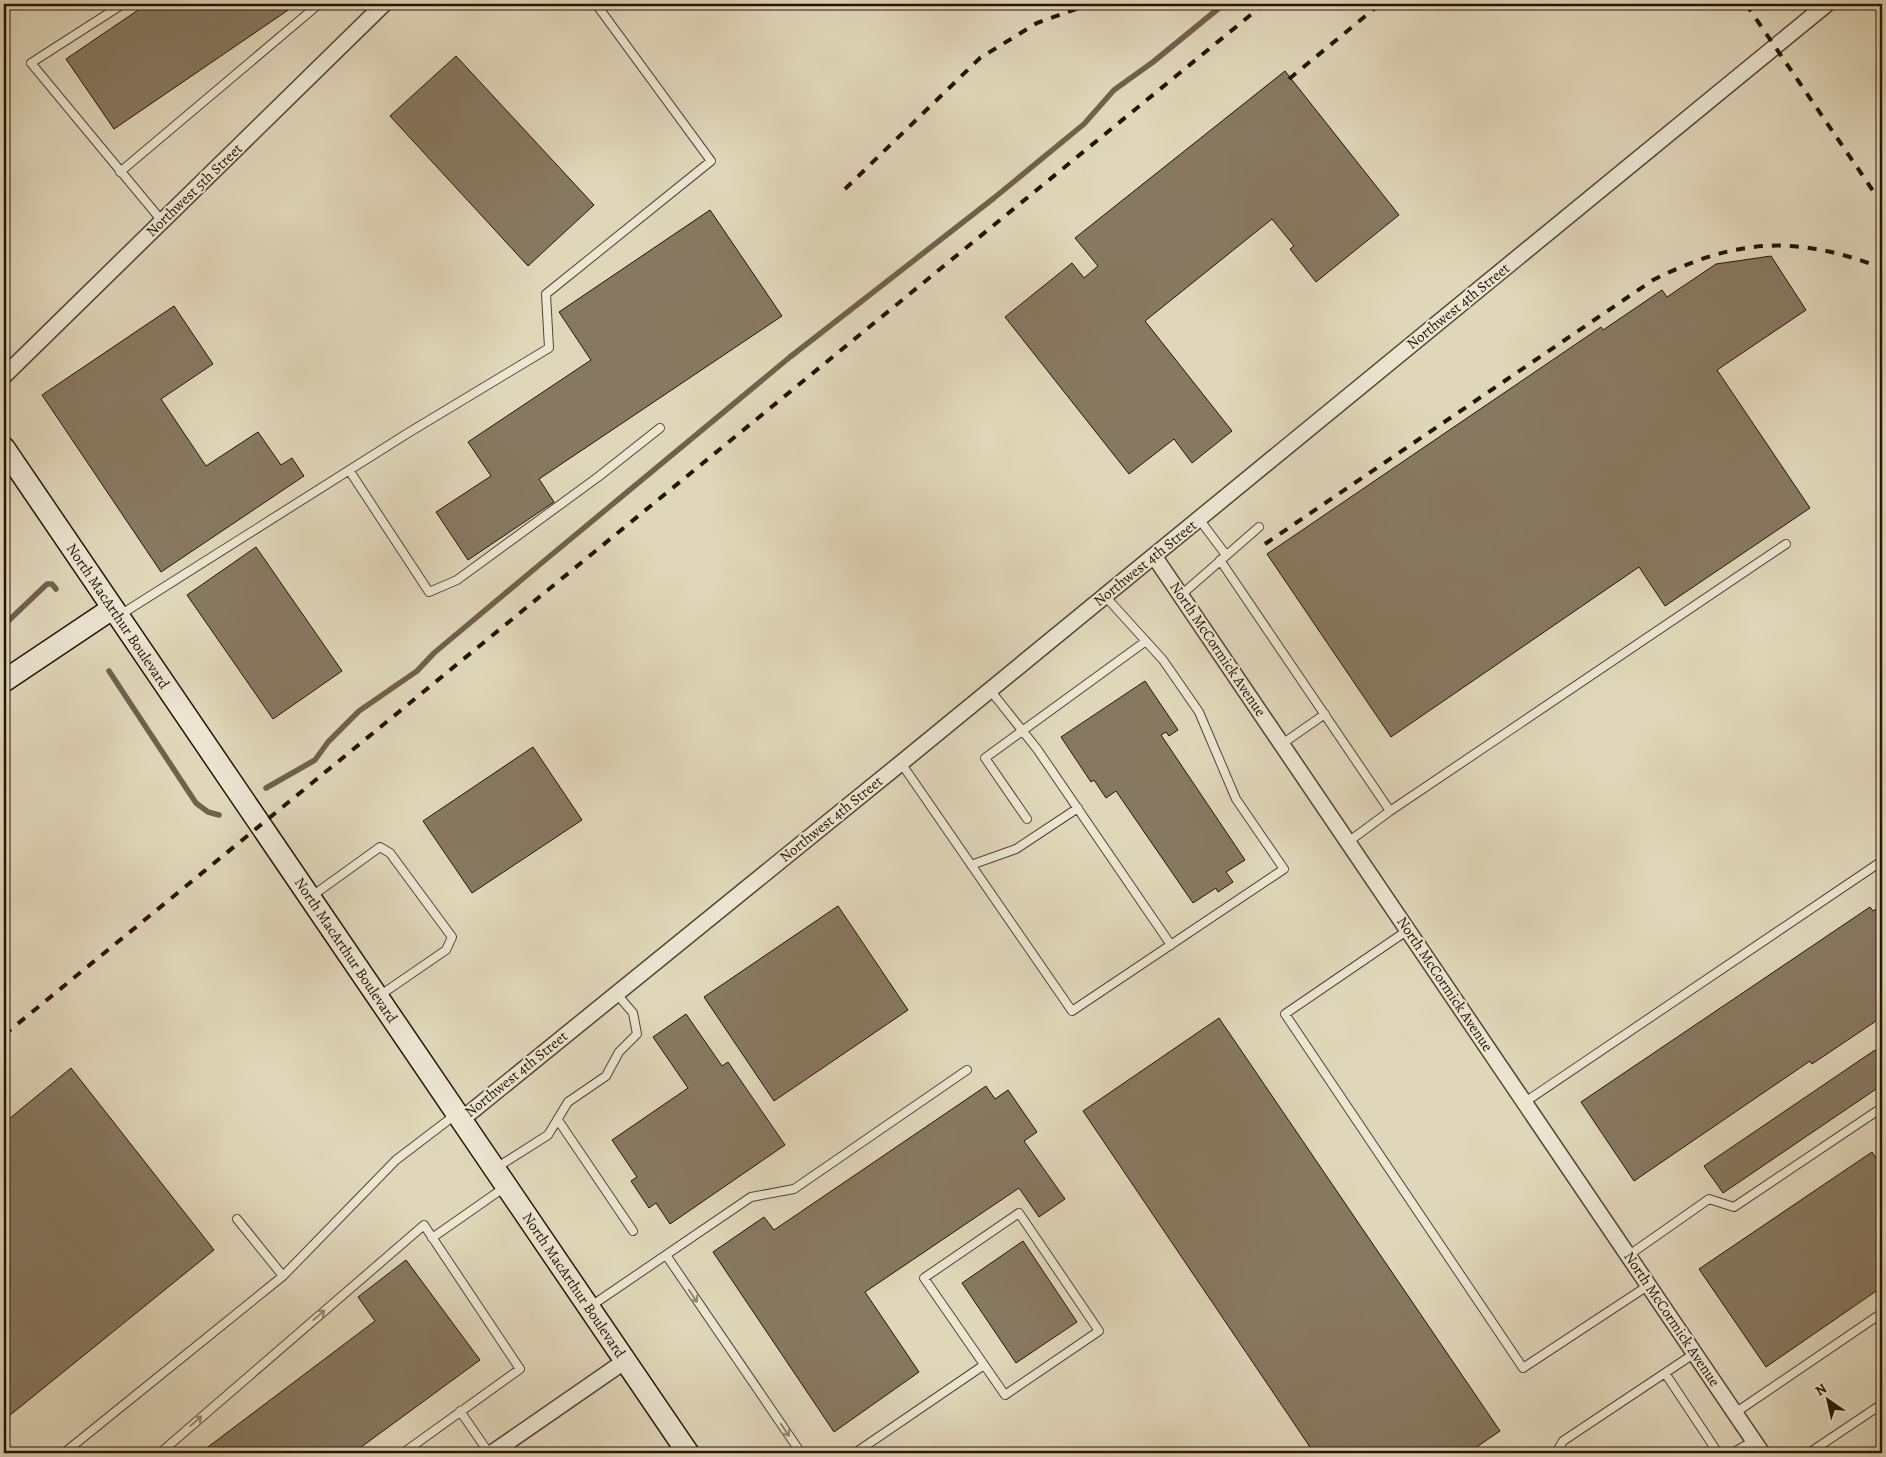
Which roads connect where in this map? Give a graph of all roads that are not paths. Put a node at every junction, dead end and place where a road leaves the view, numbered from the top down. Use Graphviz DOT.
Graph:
graph roads {
  1 [pos="123,4"];
  2 [pos="319,4"];
  3 [pos="384,4"];
  4 [pos="596,4"];
  5 [pos="1827,4"];
  6 [pos="120,172"];
  7 [pos="162,221"];
  8 [pos="4,376"];
  9 [pos="660,428"];
  10 [pos="4,448"];
  11 [pos="349,470"];
  12 [pos="1199,519"];
  13 [pos="1259,527"];
  14 [pos="1786,544"];
  15 [pos="1154,556"];
  16 [pos="1223,558"];
  17 [pos="1181,595"];
  18 [pos="1105,596"];
  19 [pos="116,612"];
  20 [pos="1146,641"];
  21 [pos="4,681"];
  22 [pos="990,690"];
  23 [pos="1325,714"];
  24 [pos="1022,730"];
  25 [pos="1282,744"];
  26 [pos="901,763"];
  27 [pos="1078,808"];
  28 [pos="1390,810"];
  29 [pos="1027,819"];
  30 [pos="1348,842"];
  31 [pos="1882,861"];
  32 [pos="971,865"];
  33 [pos="310,897"];
  34 [pos="1408,930"];
  35 [pos="1171,945"];
  36 [pos="616,993"];
  37 [pos="378,997"];
  38 [pos="967,1070"];
  39 [pos="1525,1102"];
  40 [pos="1881,1111"];
  41 [pos="459,1117"];
  42 [pos="558,1120"];
  43 [pos="500,1178"];
  44 [pos="238,1219"];
  45 [pos="633,1231"];
  46 [pos="432,1238"];
  47 [pos="666,1255"];
  48 [pos="1629,1255"];
  49 [pos="283,1276"];
  50 [pos="1649,1285"];
  51 [pos="589,1307"];
  52 [pos="1882,1313"];
  53 [pos="1695,1353"];
  54 [pos="625,1361"];
  55 [pos="984,1365"];
  56 [pos="1664,1373"];
  57 [pos="1882,1404"];
  58 [pos="460,1411"];
  59 [pos="1735,1413"];
  60 [pos="1758,1447"];
  61 [pos="1813,1452"];
  62 [pos="64,1453"];
  63 [pos="160,1453"];
  64 [pos="403,1453"];
  65 [pos="491,1453"];
  66 [pos="688,1453"];
  67 [pos="800,1453"];
  68 [pos="855,1453"];
  69 [pos="1556,1453"];
  70 [pos="1718,1453"];
  71 [pos="1732,1453"];
  1 -- 6 [label="lane"];
  2 -- 6 [label="lane"];
  3 -- 7 [label="street, Northwest 5th Street"];
  4 -- 11 [label="lane"];
  5 -- 12 [label="street, Northwest 4th Street"];
  6 -- 7 [label="lane"];
  7 -- 8 [label="street, Northwest 5th Street"];
  9 -- 11 [label="lane"];
  10 -- 19 [label="main road, North MacArthur Boulevard"];
  11 -- 19 [label="lane"];
  12 -- 15 [label="street, Northwest 4th Street"];
  12 -- 16 [label="lane"];
  13 -- 16 [label="lane"];
  14 -- 28 [label="lane"];
  15 -- 17 [label="street, North McCormick Avenue"];
  15 -- 18 [label="street, Northwest 4th Street"];
  16 -- 17 [label="lane"];
  16 -- 23 [label="lane"];
  17 -- 25 [label="street, North McCormick Avenue"];
  18 -- 20 [label="lane"];
  18 -- 22 [label="street, Northwest 4th Street"];
  19 -- 21 [label="main road"];
  19 -- 33 [label="main road, North MacArthur Boulevard"];
  20 -- 24 [label="lane"];
  20 -- 35 [label="lane"];
  22 -- 24 [label="lane"];
  22 -- 26 [label="street, Northwest 4th Street"];
  23 -- 25 [label="lane"];
  23 -- 28 [label="lane"];
  24 -- 27 [label="lane"];
  24 -- 29 [label="lane"];
  25 -- 30 [label="street, North McCormick Avenue"];
  26 -- 32 [label="lane"];
  26 -- 36 [label="street, Northwest 4th Street"];
  27 -- 32 [label="lane"];
  27 -- 35 [label="lane"];
  28 -- 30 [label="lane"];
  30 -- 34 [label="street, North McCormick Avenue"];
  31 -- 39 [label="lane"];
  32 -- 35 [label="lane"];
  33 -- 37 [label="main road, North MacArthur Boulevard"];
  33 -- 37 [label="lane"];
  34 -- 39 [label="street, North McCormick Avenue"];
  34 -- 50 [label="lane"];
  36 -- 41 [label="street, Northwest 4th Street"];
  36 -- 42 [label="lane"];
  37 -- 41 [label="main road, North MacArthur Boulevard"];
  38 -- 47 [label="lane"];
  39 -- 48 [label="street, North McCormick Avenue"];
  40 -- 48 [label="lane"];
  41 -- 43 [label="main road, North MacArthur Boulevard"];
  41 -- 49 [label="lane"];
  42 -- 43 [label="lane"];
  42 -- 45 [label="lane"];
  43 -- 46 [label="lane"];
  43 -- 51 [label="main road, North MacArthur Boulevard"];
  44 -- 49 [label="lane"];
  46 -- 58 [label="lane"];
  63 -- 46 [label="lane, one-way"];
  47 -- 51 [label="lane"];
  47 -- 67 [label="lane, one-way"];
  48 -- 50 [label="street, North McCormick Avenue"];
  49 -- 62 [label="lane"];
  50 -- 53 [label="street, North McCormick Avenue"];
  51 -- 54 [label="main road, North MacArthur Boulevard"];
  52 -- 59 [label="lane"];
  53 -- 56 [label="lane"];
  53 -- 59 [label="street, North McCormick Avenue"];
  54 -- 65 [label="street"];
  54 -- 66 [label="main road, North MacArthur Boulevard"];
  55 -- 55 [label="lane"];
  55 -- 68 [label="lane"];
  56 -- 69 [label="lane"];
  56 -- 70 [label="lane"];
  57 -- 61 [label="lane"];
  58 -- 64 [label="lane"];
  58 -- 65 [label="lane"];
  59 -- 60 [label="street, North McCormick Avenue"];
  60 -- 71 [label="lane"];
}
